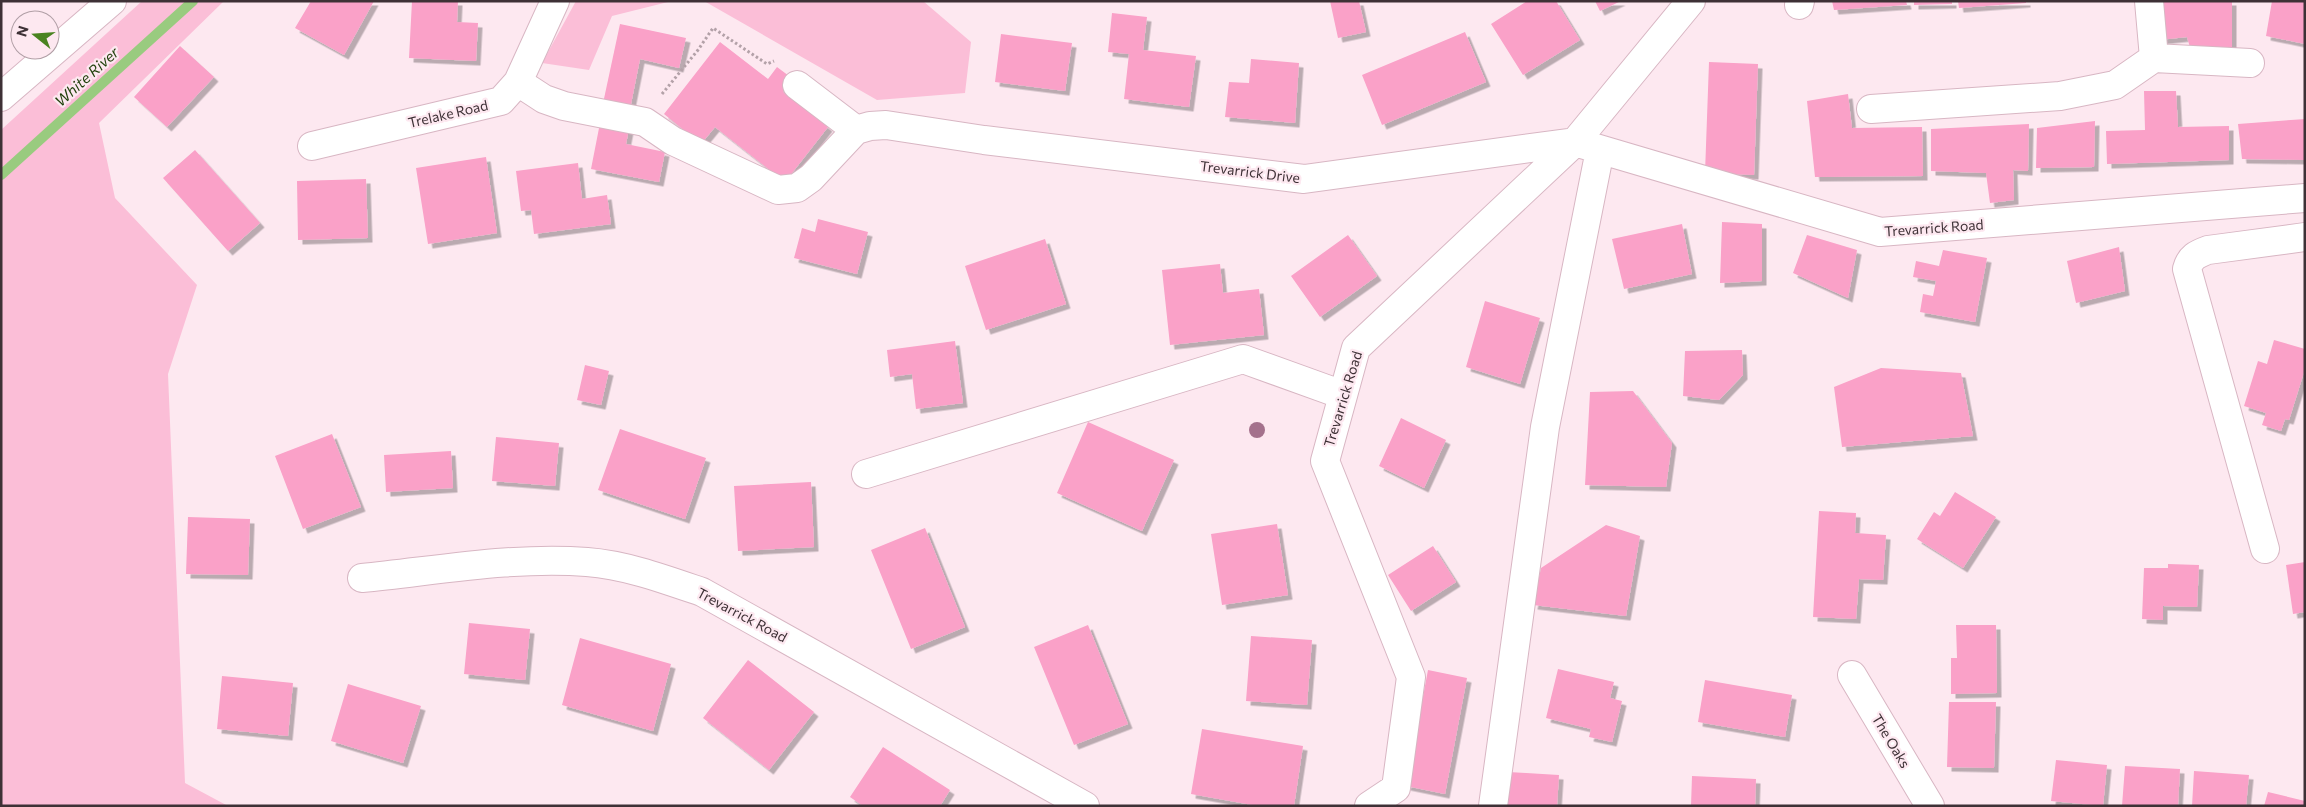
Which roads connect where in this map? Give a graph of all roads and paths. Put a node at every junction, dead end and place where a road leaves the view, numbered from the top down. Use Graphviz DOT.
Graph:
graph roads {
  1 [pos="112,1"];
  2 [pos="555,1"];
  3 [pos="1691,1"];
  4 [pos="2148,1"];
  5 [pos="2154,58"];
  6 [pos="2250,64"];
  7 [pos="518,82"];
  8 [pos="797,85"];
  9 [pos="1,97"];
  10 [pos="1871,109"];
  11 [pos="645,122"];
  12 [pos="856,130"];
  13 [pos="312,146"];
  14 [pos="1588,146"];
  15 [pos="2305,198"];
  16 [pos="2305,237"];
  17 [pos="1343,395"];
  18 [pos="866,474"];
  19 [pos="2265,549"];
  20 [pos="362,578"];
  21 [pos="1852,676"];
  22 [pos="1085,806"];
  23 [pos="1369,806"];
  24 [pos="1493,806"];
  25 [pos="1930,806"];
  1 -- 9 [label="street"];
  2 -- 7 [label="street, Trelake Road"];
  3 -- 14 [label="street, Trevarrick Road"];
  4 -- 5 [label="street"];
  5 -- 6 [label="street"];
  5 -- 10 [label="street"];
  7 -- 11 [label="street"];
  7 -- 13 [label="street, Trelake Road"];
  8 -- 11 [label="path"];
  8 -- 12 [label="street"];
  11 -- 12 [label="street"];
  12 -- 14 [label="street, Trevarrick Drive"];
  14 -- 15 [label="street, Trevarrick Road"];
  14 -- 17 [label="street, Trevarrick Road"];
  14 -- 24 [label="street"];
  16 -- 19 [label="street"];
  17 -- 18 [label="street"];
  17 -- 23 [label="street, Trevarrick Road"];
  20 -- 22 [label="street, Trevarrick Road"];
  21 -- 25 [label="street, The Oaks"];
}
